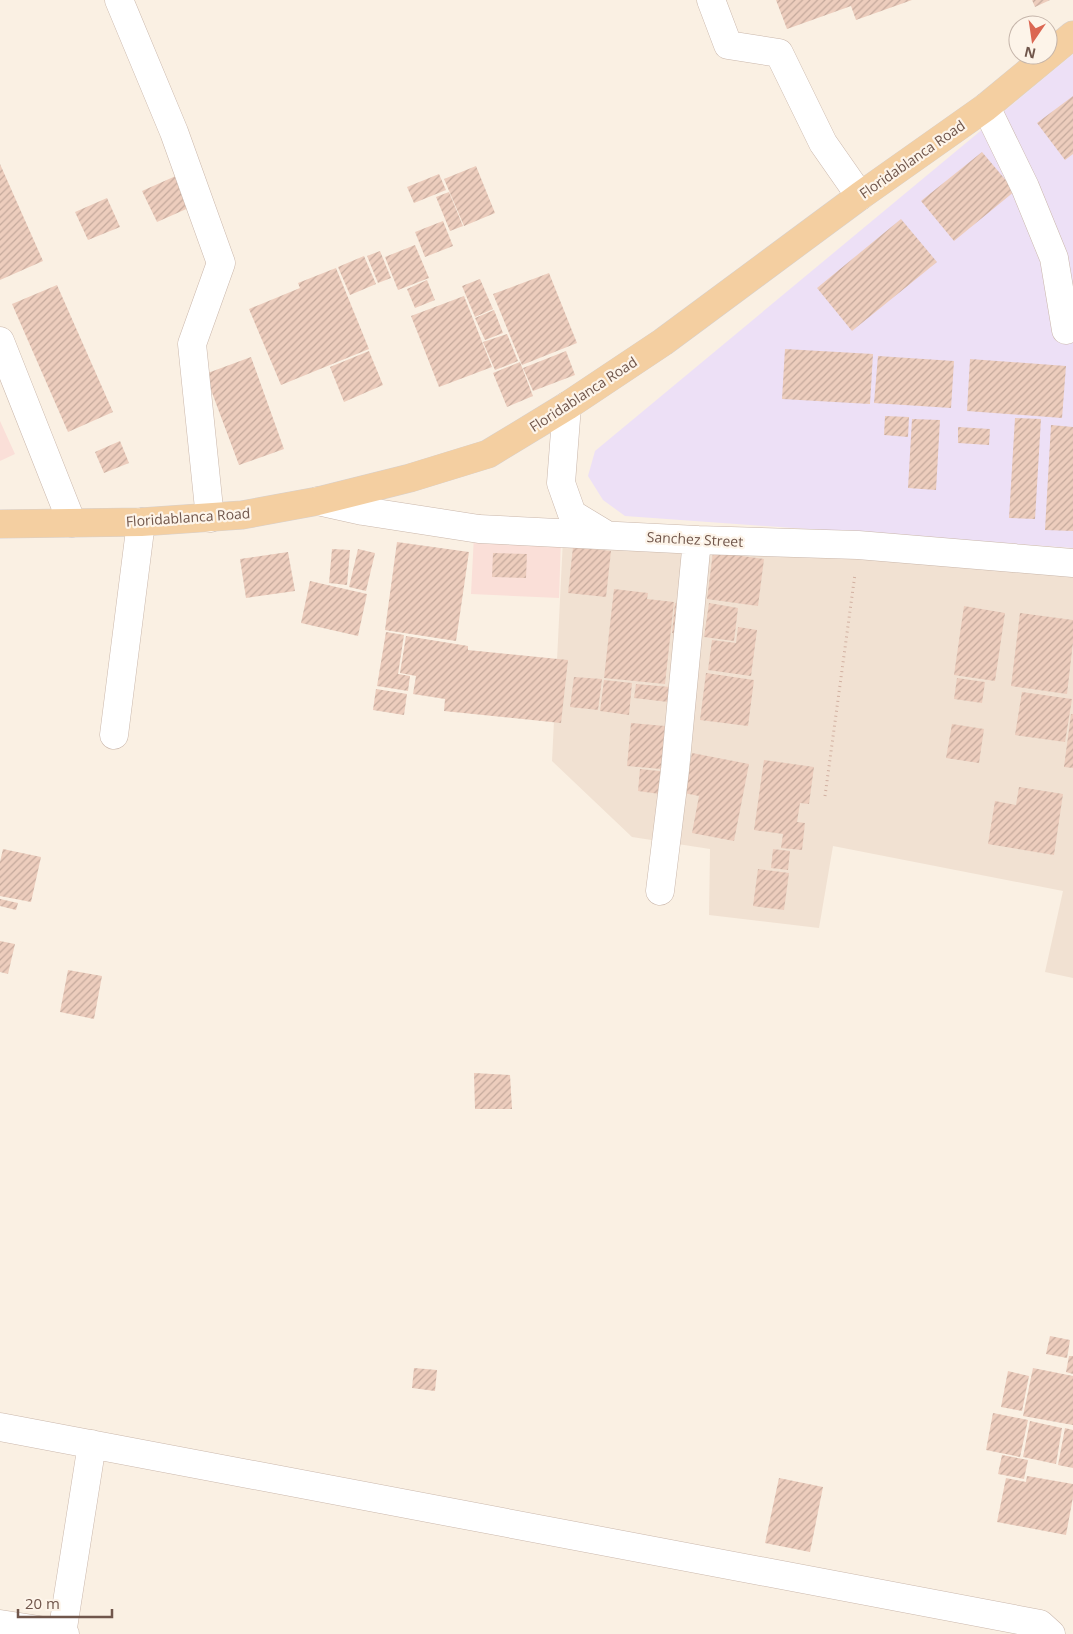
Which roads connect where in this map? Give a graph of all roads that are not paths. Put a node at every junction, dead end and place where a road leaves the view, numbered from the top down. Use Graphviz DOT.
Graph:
graph roads {
  1 [pos="119,0"];
  2 [pos="711,0"];
  3 [pos="1073,36"];
  4 [pos="986,108"];
  5 [pos="860,196"];
  6 [pos="1066,330"];
  7 [pos="0,341"];
  8 [pos="567,406"];
  9 [pos="318,501"];
  10 [pos="210,518"];
  11 [pos="141,522"];
  12 [pos="72,523"];
  13 [pos="0,524"];
  14 [pos="607,535"];
  15 [pos="697,540"];
  16 [pos="1073,563"];
  17 [pos="114,735"];
  18 [pos="660,891"];
  19 [pos="0,1426"];
  20 [pos="92,1444"];
  21 [pos="0,1624"];
  22 [pos="64,1634"];
  23 [pos="1051,1634"];
  1 -- 10 [label="street"];
  2 -- 5 [label="street"];
  3 -- 4 [label="main road, Floridablanca Road"];
  4 -- 5 [label="main road, Floridablanca Road"];
  4 -- 6 [label="street"];
  5 -- 8 [label="main road, Floridablanca Road"];
  7 -- 12 [label="street"];
  8 -- 9 [label="main road, Floridablanca Road"];
  8 -- 14 [label="street"];
  9 -- 10 [label="main road, Floridablanca Road"];
  9 -- 14 [label="street, Sanchez Street"];
  10 -- 11 [label="main road, Floridablanca Road"];
  11 -- 12 [label="main road, Floridablanca Road"];
  11 -- 17 [label="street"];
  12 -- 13 [label="main road, Floridablanca Road"];
  14 -- 15 [label="street, Sanchez Street"];
  15 -- 16 [label="street, Sanchez Street"];
  15 -- 18 [label="street"];
  19 -- 20 [label="street"];
  20 -- 22 [label="street"];
  20 -- 23 [label="street"];
  21 -- 22 [label="street"];
}
